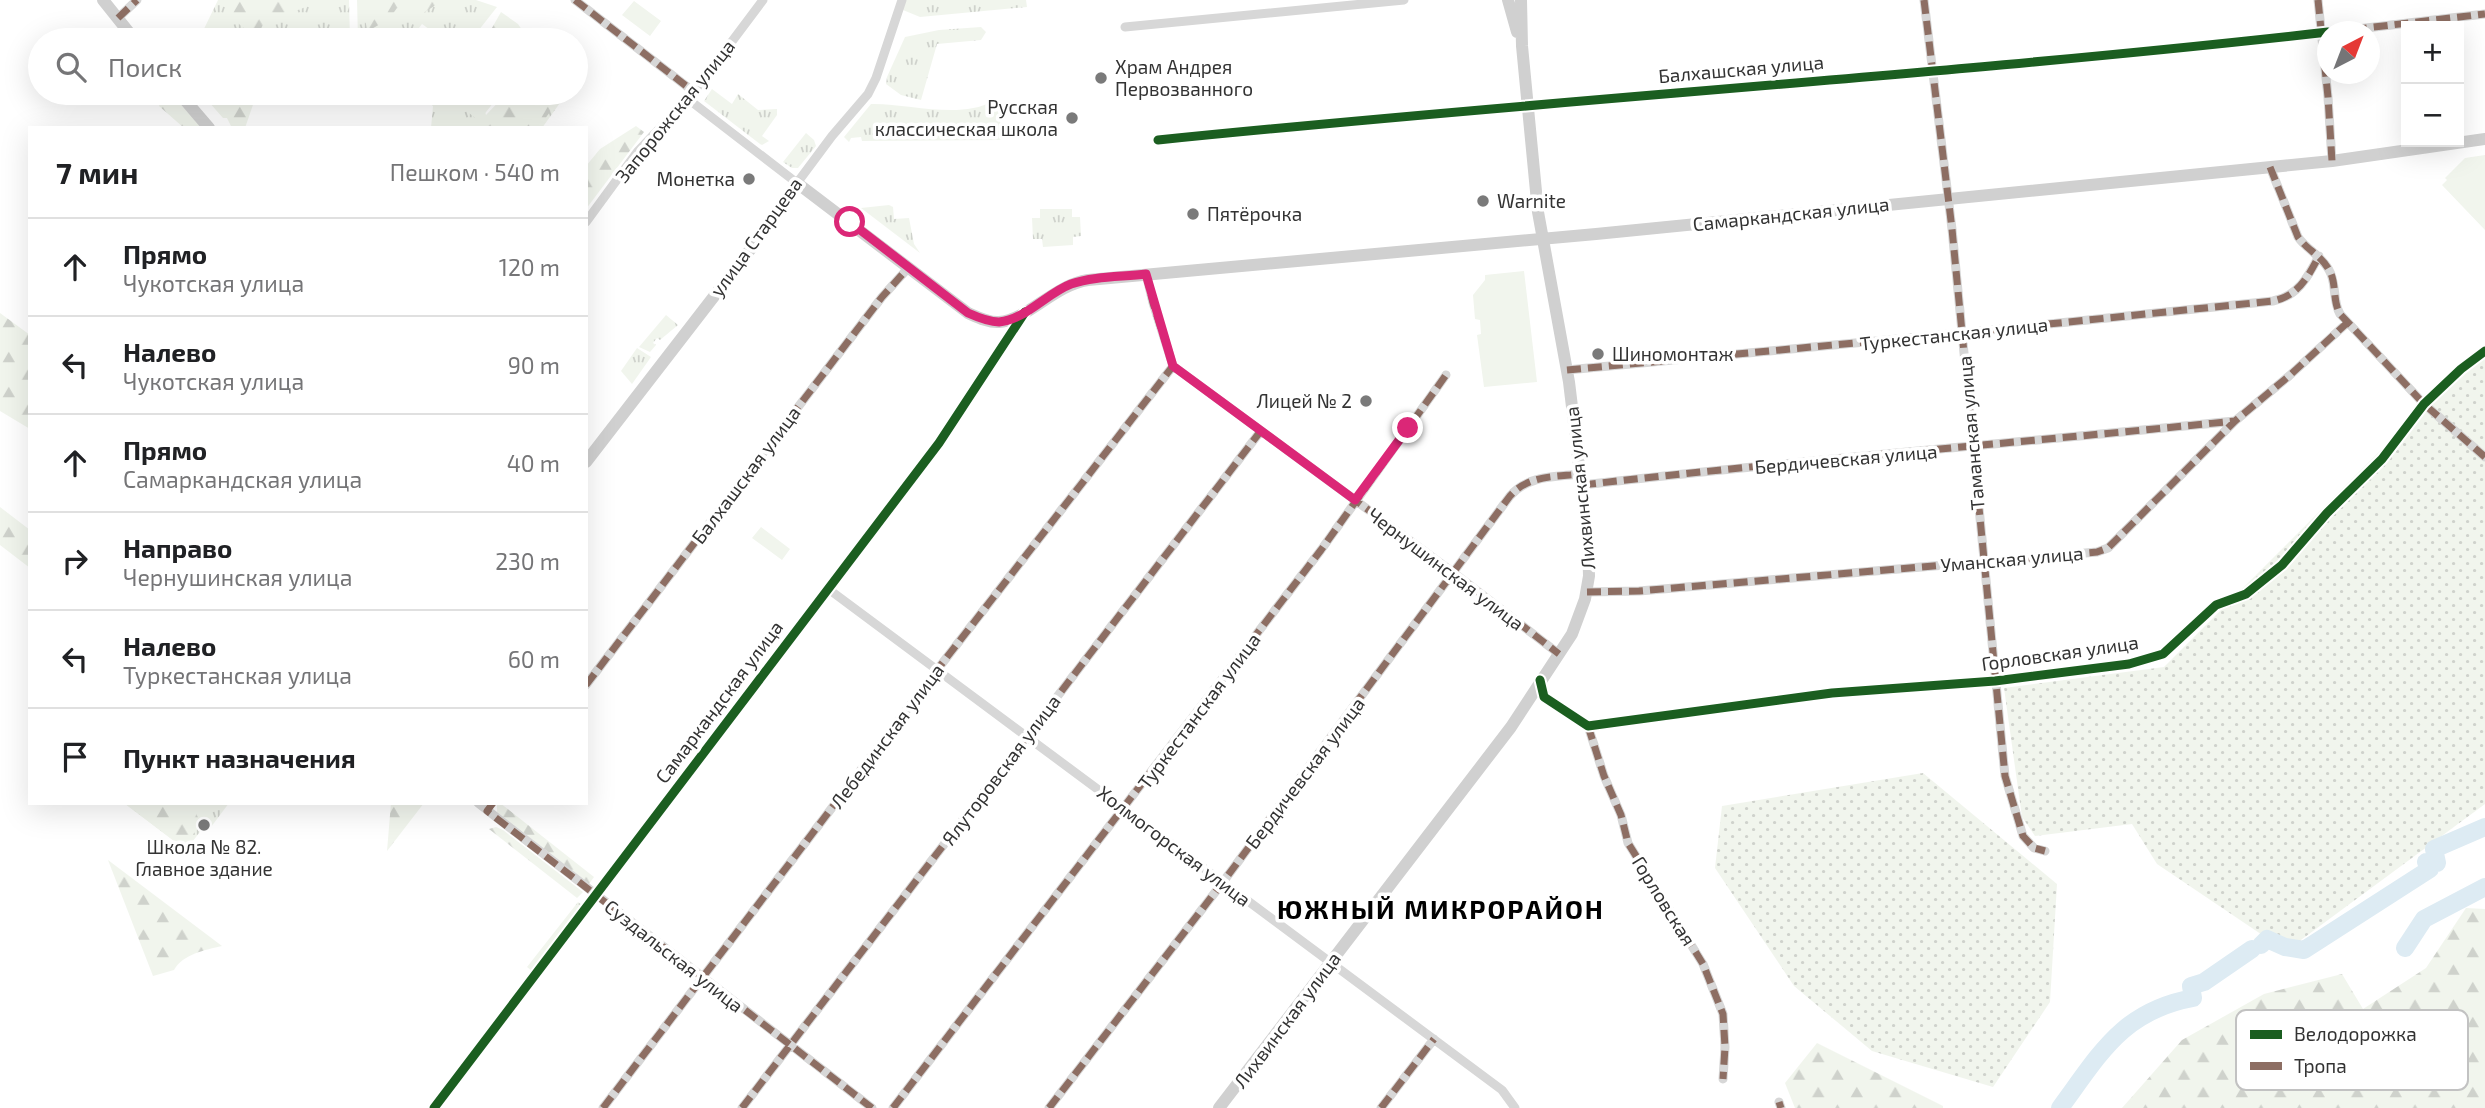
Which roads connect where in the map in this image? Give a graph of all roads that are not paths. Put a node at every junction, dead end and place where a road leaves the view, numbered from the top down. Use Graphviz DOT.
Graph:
graph roads {
  1 [pos="103,0"];
  2 [pos="137,0"];
  3 [pos="575,0"];
  4 [pos="763,0"];
  5 [pos="1404,0"];
  6 [pos="1508,0"];
  7 [pos="1521,0"];
  8 [pos="1924,0"];
  9 [pos="2318,0"];
  10 [pos="901,1"];
  11 [pos="2485,14"];
  12 [pos="117,18"];
  13 [pos="2324,21"];
  14 [pos="2380,26"];
  15 [pos="1125,27"];
  16 [pos="125,28"];
  17 [pos="2317,33"];
  18 [pos="1521,46"];
  19 [pos="1932,71"];
  20 [pos="2328,84"];
  21 [pos="691,95"];
  22 [pos="189,105"];
  23 [pos="1529,106"];
  24 [pos="207,126"];
  25 [pos="1158,139"];
  26 [pos="2485,139"];
  27 [pos="2332,161"];
  28 [pos="2270,167"];
  29 [pos="797,183"];
  30 [pos="1948,199"];
  31 [pos="588,219"];
  32 [pos="1542,238"];
  33 [pos="2319,256"];
  34 [pos="909,267"];
  35 [pos="1146,274"];
  36 [pos="1025,312"];
  37 [pos="2347,323"];
  38 [pos="1961,334"];
  39 [pos="2485,351"];
  40 [pos="1173,366"];
  41 [pos="1567,370"];
  42 [pos="1447,374"];
  43 [pos="2424,404"];
  44 [pos="2235,421"];
  45 [pos="1260,432"];
  46 [pos="1973,448"];
  47 [pos="2485,457"];
  48 [pos="588,459"];
  49 [pos="1581,480"];
  50 [pos="1355,500"];
  51 [pos="1982,561"];
  52 [pos="1454,573"];
  53 [pos="827,589"];
  54 [pos="1587,592"];
  55 [pos="1559,654"];
  56 [pos="937,670"];
  57 [pos="1540,680"];
  58 [pos="1995,681"];
  59 [pos="588,682"];
  60 [pos="1588,726"];
  61 [pos="1027,737"];
  62 [pos="490,807"];
  63 [pos="1124,809"];
  64 [pos="2045,851"];
  65 [pos="1223,882"];
  66 [pos="595,895"];
  67 [pos="1331,962"];
  68 [pos="704,979"];
  69 [pos="1434,1039"];
  70 [pos="790,1045"];
  71 [pos="1723,1079"];
  72 [pos="434,1108"];
  73 [pos="603,1108"];
  74 [pos="742,1108"];
  75 [pos="872,1108"];
  76 [pos="893,1108"];
  77 [pos="1049,1108"];
  78 [pos="1219,1108"];
  79 [pos="1381,1108"];
  80 [pos="1515,1108"];
  1 -- 12 [label="main road"];
  2 -- 12 [label="street"];
  3 -- 21 [label="street"];
  4 -- 21 [label="street, Запорожская улица"];
  5 -- 15 [label="street"];
  6 -- 18 [label="main road"];
  7 -- 18 [label="main road"];
  8 -- 19 [label="street, Таманская улица"];
  9 -- 13 [label="street"];
  10 -- 29 [label="street, улица Старцева"];
  11 -- 14 [label="street, Балхашская улица"];
  12 -- 16 [label="main road"];
  17 -- 19 [label="street, Балхашская улица"];
  18 -- 23 [label="main road, Лихвинская улица"];
  19 -- 23 [label="street, Балхашская улица"];
  19 -- 30 [label="street, Таманская улица"];
  20 -- 27 [label="street"];
  21 -- 29 [label="street"];
  21 -- 31 [label="street, Запорожская улица"];
  22 -- 24 [label="main road"];
  23 -- 25 [label="street, Балхашская улица"];
  23 -- 32 [label="main road, Лихвинская улица"];
  26 -- 27 [label="main road, Самаркандская улица"];
  27 -- 28 [label="main road, Самаркандская улица"];
  28 -- 30 [label="main road, Самаркандская улица"];
  28 -- 33 [label="street"];
  29 -- 34 [label="main road, Самаркандская улица"];
  29 -- 48 [label="main road, улица Старцева"];
  30 -- 32 [label="main road, Самаркандская улица"];
  30 -- 38 [label="street, Таманская улица"];
  32 -- 35 [label="main road, Самаркандская улица"];
  32 -- 41 [label="main road, Лихвинская улица"];
  33 -- 37 [label="street"];
  33 -- 38 [label="street, Туркестанская улица"];
  34 -- 36 [label="main road, Самаркандская улица"];
  34 -- 59 [label="street, Балхашская улица"];
  35 -- 36 [label="main road, Самаркандская улица"];
  35 -- 40 [label="street"];
  36 -- 53 [label="street, Самаркандская улица"];
  37 -- 43 [label="street"];
  37 -- 44 [label="street, Уманская улица"];
  38 -- 41 [label="street, Туркестанская улица"];
  38 -- 46 [label="street, Таманская улица"];
  39 -- 43 [label="street, Горловская улица"];
  40 -- 45 [label="street, Чернушинская улица"];
  40 -- 56 [label="street, Лебединская улица"];
  41 -- 49 [label="main road, Лихвинская улица"];
  42 -- 50 [label="street, Туркестанская улица"];
  43 -- 47 [label="street"];
  43 -- 58 [label="street, Горловская улица"];
  44 -- 46 [label="street, Бердичевская улица"];
  44 -- 51 [label="street, Уманская улица"];
  45 -- 50 [label="street, Чернушинская улица"];
  45 -- 61 [label="street, Ялуторовская улица"];
  46 -- 49 [label="street, Бердичевская улица"];
  46 -- 51 [label="street, Таманская улица"];
  49 -- 52 [label="street, Бердичевская улица"];
  49 -- 54 [label="main road, Лихвинская улица"];
  50 -- 52 [label="street, Чернушинская улица"];
  50 -- 63 [label="street, Туркестанская улица"];
  51 -- 54 [label="street, Уманская улица"];
  51 -- 58 [label="street, Таманская улица"];
  52 -- 55 [label="street, Чернушинская улица"];
  52 -- 65 [label="street, Бердичевская улица"];
  53 -- 56 [label="street, Холмогорская улица"];
  53 -- 66 [label="street, Самаркандская улица"];
  54 -- 55 [label="main road, Лихвинская улица"];
  55 -- 57 [label="main road, Лихвинская улица"];
  56 -- 61 [label="street, Холмогорская улица"];
  56 -- 68 [label="street, Лебединская улица"];
  57 -- 60 [label="street"];
  57 -- 67 [label="main road, Лихвинская улица"];
  58 -- 60 [label="street, Горловская улица"];
  58 -- 64 [label="street, Таманская улица"];
  60 -- 71 [label="street, Горловская"];
  61 -- 63 [label="street, Холмогорская улица"];
  61 -- 70 [label="street, Ялуторовская улица"];
  62 -- 66 [label="street, Суздальская улица"];
  63 -- 65 [label="street, Холмогорская улица"];
  63 -- 76 [label="street, Туркестанская улица"];
  65 -- 67 [label="street, Холмогорская улица"];
  65 -- 77 [label="street, Бердичевская улица"];
  66 -- 68 [label="street, Суздальская улица"];
  66 -- 72 [label="street, Самаркандская улица"];
  67 -- 69 [label="street, Холмогорская улица"];
  67 -- 78 [label="main road, Лихвинская улица"];
  68 -- 70 [label="street, Суздальская улица"];
  68 -- 73 [label="street, Лебединская улица"];
  69 -- 79 [label="street"];
  69 -- 80 [label="street, Холмогорская улица"];
  70 -- 74 [label="street, Ялуторовская улица"];
  70 -- 75 [label="street, Суздальская улица"];
}
